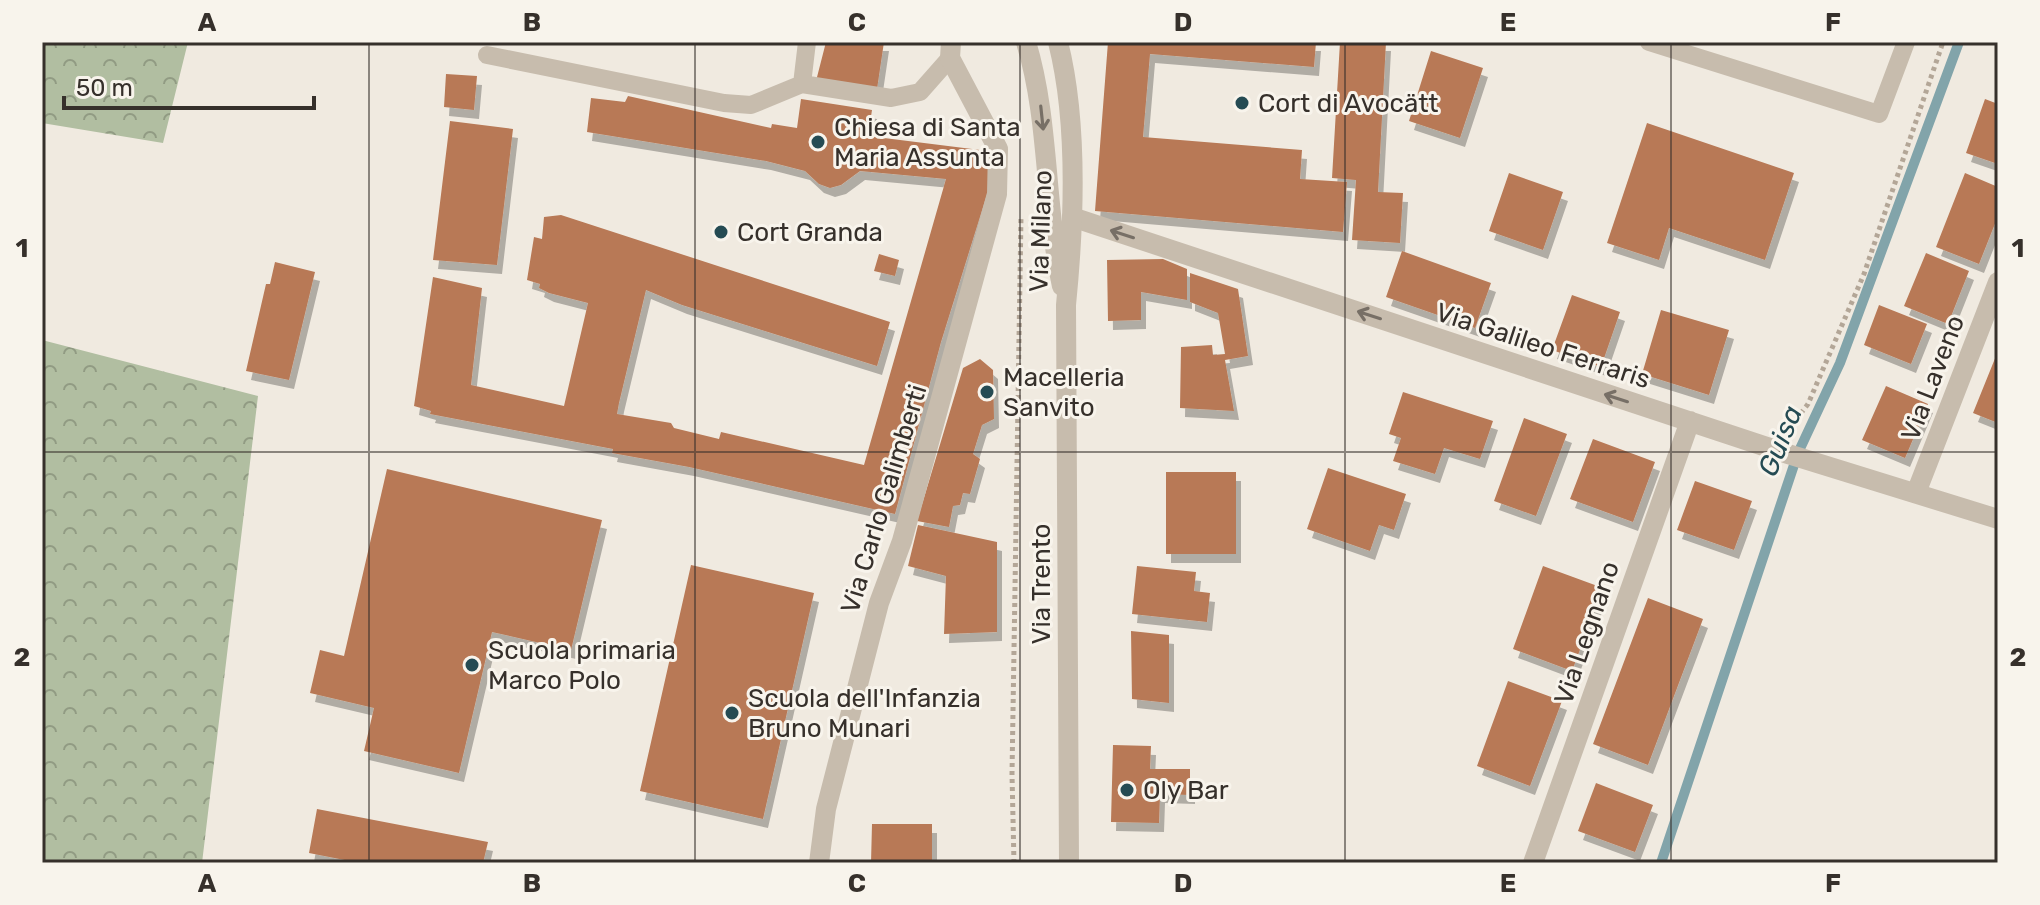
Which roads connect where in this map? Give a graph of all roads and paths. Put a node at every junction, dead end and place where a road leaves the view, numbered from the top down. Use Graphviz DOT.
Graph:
graph roads {
  1 [pos="807,42"];
  2 [pos="1026,42"];
  3 [pos="1058,42"];
  4 [pos="1649,42"];
  5 [pos="1906,42"];
  6 [pos="1943,42"];
  7 [pos="950,50"];
  8 [pos="487,55"];
  9 [pos="802,84"];
  10 [pos="1021,211"];
  11 [pos="1072,217"];
  12 [pos="1998,282"];
  13 [pos="1066,305"];
  14 [pos="1690,421"];
  15 [pos="1764,446"];
  16 [pos="1916,493"];
  17 [pos="1998,519"];
  18 [pos="819,863"];
  19 [pos="1014,863"];
  20 [pos="1069,863"];
  21 [pos="1533,863"];
  1 -- 9 [label="lane"];
  2 -- 13 [label="street, Via Milano, one-way"];
  3 -- 11 [label="street, Via Milano"];
  4 -- 5 [label="lane"];
  6 -- 15 [label="path"];
  7 -- 9 [label="lane"];
  7 -- 18 [label="street, Via Carlo Galimberti"];
  8 -- 9 [label="lane"];
  10 -- 19 [label="path"];
  11 -- 13 [label="street, Via Milano"];
  14 -- 11 [label="street, Via Galileo Ferraris, one-way"];
  12 -- 16 [label="street, Via Laveno"];
  13 -- 20 [label="street, Via Trento"];
  14 -- 15 [label="street, Via Galileo Ferraris"];
  14 -- 21 [label="street, Via Legnano"];
  15 -- 16 [label="street, Via Galileo Ferraris"];
  16 -- 17 [label="street, Via Galileo Ferraris"];
}
